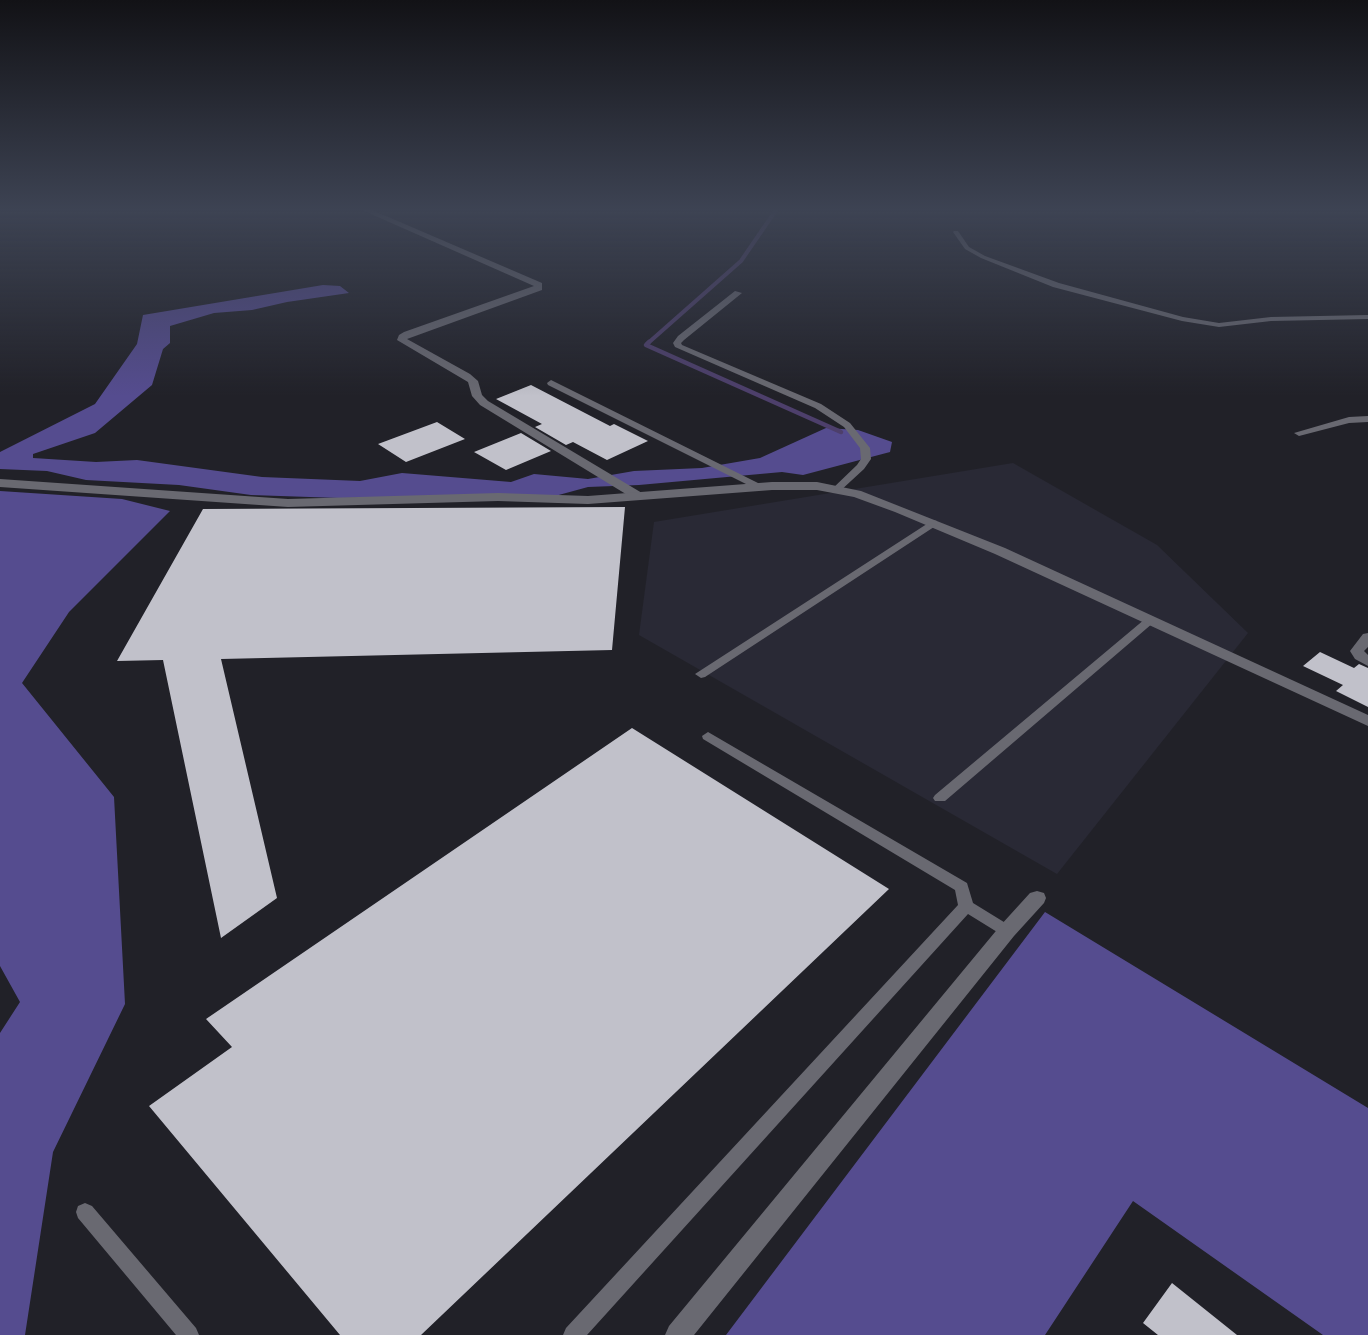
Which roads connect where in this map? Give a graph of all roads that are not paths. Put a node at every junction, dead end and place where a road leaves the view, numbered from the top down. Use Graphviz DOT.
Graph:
graph roads {
  1 [pos="510,272"];
  2 [pos="1023,272"];
  3 [pos="738,293"];
  4 [pos="1368,317"];
  5 [pos="551,383"];
  6 [pos="1368,420"];
  7 [pos="1299,433"];
  8 [pos="0,483"];
  9 [pos="759,487"];
  10 [pos="836,490"];
  11 [pos="638,496"];
  12 [pos="933,523"];
  13 [pos="1149,621"];
  14 [pos="1368,637"];
  15 [pos="1368,662"];
  16 [pos="700,674"];
  17 [pos="1368,721"];
  18 [pos="708,736"];
  19 [pos="940,798"];
  20 [pos="1037,898"];
  21 [pos="966,906"];
  22 [pos="1008,931"];
  23 [pos="85,1212"];
  24 [pos="189,1335"];
  25 [pos="573,1335"];
  26 [pos="678,1335"];
  1 -- 11 [label="street"];
  2 -- 4 [label="lane"];
  3 -- 10 [label="lane"];
  5 -- 9 [label="lane"];
  6 -- 7 [label="lane"];
  8 -- 11 [label="street"];
  9 -- 10 [label="street"];
  9 -- 11 [label="street"];
  10 -- 12 [label="street"];
  12 -- 13 [label="street"];
  12 -- 16 [label="lane"];
  13 -- 17 [label="street"];
  13 -- 19 [label="lane"];
  14 -- 15 [label="street"];
  18 -- 21 [label="lane"];
  20 -- 22 [label="street"];
  21 -- 22 [label="lane"];
  21 -- 25 [label="lane"];
  22 -- 26 [label="street"];
  23 -- 24 [label="lane"];
}
